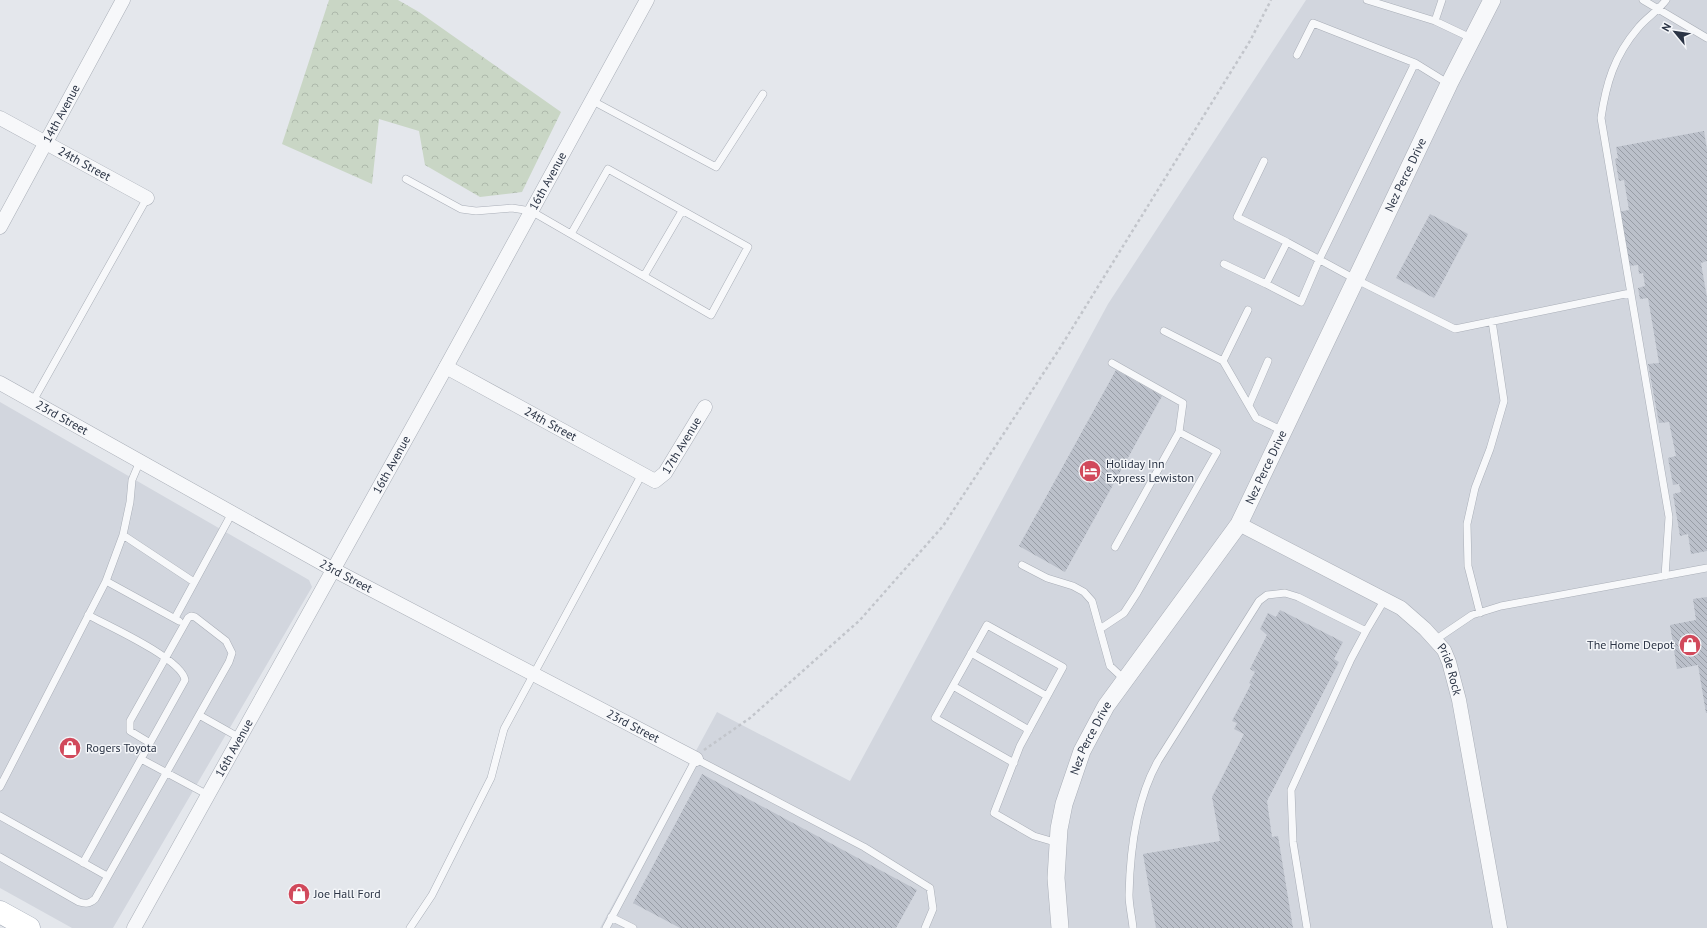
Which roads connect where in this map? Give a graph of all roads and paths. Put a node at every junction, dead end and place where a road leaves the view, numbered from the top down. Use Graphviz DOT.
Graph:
graph roads {
  1 [pos="123,0"];
  2 [pos="647,0"];
  3 [pos="1271,0"];
  4 [pos="1367,0"];
  5 [pos="1442,0"];
  6 [pos="1492,0"];
  7 [pos="1643,0"];
  8 [pos="1666,0"];
  9 [pos="1658,10"];
  10 [pos="1435,21"];
  11 [pos="1707,38"];
  12 [pos="1474,39"];
  13 [pos="1297,56"];
  14 [pos="1416,63"];
  15 [pos="1449,84"];
  16 [pos="763,94"];
  17 [pos="591,100"];
  18 [pos="0,118"];
  19 [pos="46,144"];
  20 [pos="1264,161"];
  21 [pos="406,179"];
  22 [pos="146,198"];
  23 [pos="682,210"];
  24 [pos="531,211"];
  25 [pos="0,227"];
  26 [pos="571,234"];
  27 [pos="1287,242"];
  28 [pos="1319,260"];
  29 [pos="1224,264"];
  30 [pos="644,276"];
  31 [pos="1355,279"];
  32 [pos="1266,284"];
  33 [pos="1630,293"];
  34 [pos="1248,310"];
  35 [pos="1492,321"];
  36 [pos="1164,331"];
  37 [pos="1224,361"];
  38 [pos="1268,361"];
  39 [pos="1112,363"];
  40 [pos="446,367"];
  41 [pos="0,383"];
  42 [pos="33,401"];
  43 [pos="1249,405"];
  44 [pos="705,407"];
  45 [pos="1283,431"];
  46 [pos="1179,432"];
  47 [pos="140,461"];
  48 [pos="642,474"];
  49 [pos="655,481"];
  50 [pos="232,513"];
  51 [pos="1238,524"];
  52 [pos="123,535"];
  53 [pos="1115,547"];
  54 [pos="1022,565"];
  55 [pos="1707,568"];
  56 [pos="334,570"];
  57 [pos="1665,576"];
  58 [pos="106,580"];
  59 [pos="194,582"];
  60 [pos="1385,599"];
  61 [pos="1480,613"];
  62 [pos="88,615"];
  63 [pos="175,618"];
  64 [pos="184,624"];
  65 [pos="1100,629"];
  66 [pos="1366,631"];
  67 [pos="1435,640"];
  68 [pos="971,653"];
  69 [pos="166,657"];
  70 [pos="533,674"];
  71 [pos="1126,680"];
  72 [pos="953,686"];
  73 [pos="1047,696"];
  74 [pos="199,715"];
  75 [pos="1029,730"];
  76 [pos="240,738"];
  77 [pos="150,743"];
  78 [pos="141,759"];
  79 [pos="696,759"];
  80 [pos="1014,763"];
  81 [pos="166,772"];
  82 [pos="0,787"];
  83 [pos="208,795"];
  84 [pos="0,816"];
  85 [pos="1058,843"];
  86 [pos="0,857"];
  87 [pos="83,863"];
  88 [pos="108,876"];
  89 [pos="4,917"];
  90 [pos="612,917"];
  91 [pos="28,928"];
  92 [pos="134,928"];
  93 [pos="410,928"];
  94 [pos="606,928"];
  95 [pos="633,928"];
  96 [pos="925,928"];
  97 [pos="1060,928"];
  98 [pos="1133,928"];
  99 [pos="1307,928"];
  100 [pos="1500,928"];
  1 -- 19 [label="street, 14th Avenue"];
  2 -- 17 [label="street, 16th Avenue"];
  3 -- 79 [label="path"];
  4 -- 10 [label="lane"];
  5 -- 10 [label="lane"];
  6 -- 12 [label="street, Nez Perce Drive"];
  7 -- 9 [label="lane"];
  8 -- 9 [label="lane"];
  9 -- 11 [label="lane"];
  9 -- 33 [label="lane"];
  10 -- 12 [label="lane"];
  12 -- 15 [label="street, Nez Perce Drive"];
  13 -- 14 [label="lane"];
  14 -- 15 [label="lane"];
  14 -- 28 [label="lane"];
  15 -- 31 [label="street, Nez Perce Drive"];
  16 -- 17 [label="lane"];
  17 -- 24 [label="street, 16th Avenue"];
  18 -- 19 [label="street, 24th Street"];
  19 -- 22 [label="street, 24th Street"];
  19 -- 25 [label="street, 14th Avenue"];
  20 -- 27 [label="lane"];
  21 -- 24 [label="lane"];
  22 -- 42 [label="lane"];
  23 -- 26 [label="lane"];
  23 -- 30 [label="lane"];
  23 -- 30 [label="lane"];
  24 -- 26 [label="lane"];
  24 -- 40 [label="street, 16th Avenue"];
  26 -- 30 [label="lane"];
  27 -- 28 [label="lane"];
  27 -- 32 [label="lane"];
  28 -- 31 [label="lane"];
  28 -- 32 [label="lane"];
  29 -- 32 [label="lane"];
  31 -- 35 [label="lane"];
  31 -- 45 [label="street, Nez Perce Drive"];
  33 -- 35 [label="lane"];
  33 -- 57 [label="lane"];
  34 -- 37 [label="lane"];
  35 -- 61 [label="lane"];
  36 -- 37 [label="lane"];
  37 -- 43 [label="lane"];
  38 -- 43 [label="lane"];
  39 -- 46 [label="lane"];
  40 -- 48 [label="street, 24th Street"];
  40 -- 56 [label="street, 16th Avenue"];
  41 -- 42 [label="street, 23rd Street"];
  42 -- 47 [label="street, 23rd Street"];
  43 -- 45 [label="lane"];
  44 -- 49 [label="street, 17th Avenue"];
  45 -- 51 [label="street, Nez Perce Drive"];
  46 -- 53 [label="lane"];
  46 -- 65 [label="lane"];
  47 -- 50 [label="street, 23rd Street"];
  47 -- 52 [label="lane"];
  48 -- 49 [label="street, 24th Street"];
  48 -- 70 [label="lane"];
  50 -- 56 [label="street, 23rd Street"];
  50 -- 59 [label="lane"];
  51 -- 60 [label="street, Pride Rock"];
  51 -- 71 [label="street, Nez Perce Drive"];
  52 -- 58 [label="lane"];
  52 -- 59 [label="lane"];
  54 -- 65 [label="lane"];
  55 -- 57 [label="lane"];
  56 -- 70 [label="street, 23rd Street"];
  56 -- 76 [label="street, 16th Avenue"];
  57 -- 61 [label="lane"];
  58 -- 62 [label="lane"];
  58 -- 63 [label="lane"];
  59 -- 63 [label="lane"];
  60 -- 66 [label="lane"];
  60 -- 67 [label="street, Pride Rock"];
  61 -- 67 [label="lane"];
  62 -- 69 [label="lane"];
  62 -- 82 [label="lane"];
  63 -- 64 [label="lane"];
  64 -- 69 [label="lane"];
  64 -- 74 [label="lane"];
  65 -- 71 [label="lane"];
  66 -- 98 [label="lane"];
  66 -- 99 [label="lane"];
  67 -- 100 [label="street, Pride Rock"];
  68 -- 72 [label="lane"];
  68 -- 73 [label="lane"];
  68 -- 73 [label="lane"];
  69 -- 77 [label="lane"];
  69 -- 77 [label="lane"];
  70 -- 79 [label="street, 23rd Street"];
  70 -- 93 [label="lane"];
  71 -- 85 [label="street, Nez Perce Drive"];
  72 -- 75 [label="lane"];
  72 -- 80 [label="lane"];
  73 -- 75 [label="lane"];
  74 -- 76 [label="lane"];
  74 -- 81 [label="lane"];
  75 -- 80 [label="lane"];
  76 -- 83 [label="street, 16th Avenue"];
  77 -- 78 [label="lane"];
  78 -- 81 [label="lane"];
  78 -- 87 [label="lane"];
  79 -- 90 [label="lane"];
  79 -- 96 [label="lane"];
  80 -- 85 [label="lane"];
  81 -- 83 [label="lane"];
  81 -- 88 [label="lane"];
  83 -- 92 [label="street, 16th Avenue"];
  84 -- 87 [label="lane"];
  85 -- 97 [label="street, Nez Perce Drive"];
  86 -- 88 [label="lane"];
  87 -- 88 [label="lane"];
  89 -- 91 [label="main road"];
  90 -- 94 [label="lane"];
  90 -- 95 [label="lane"];
}
